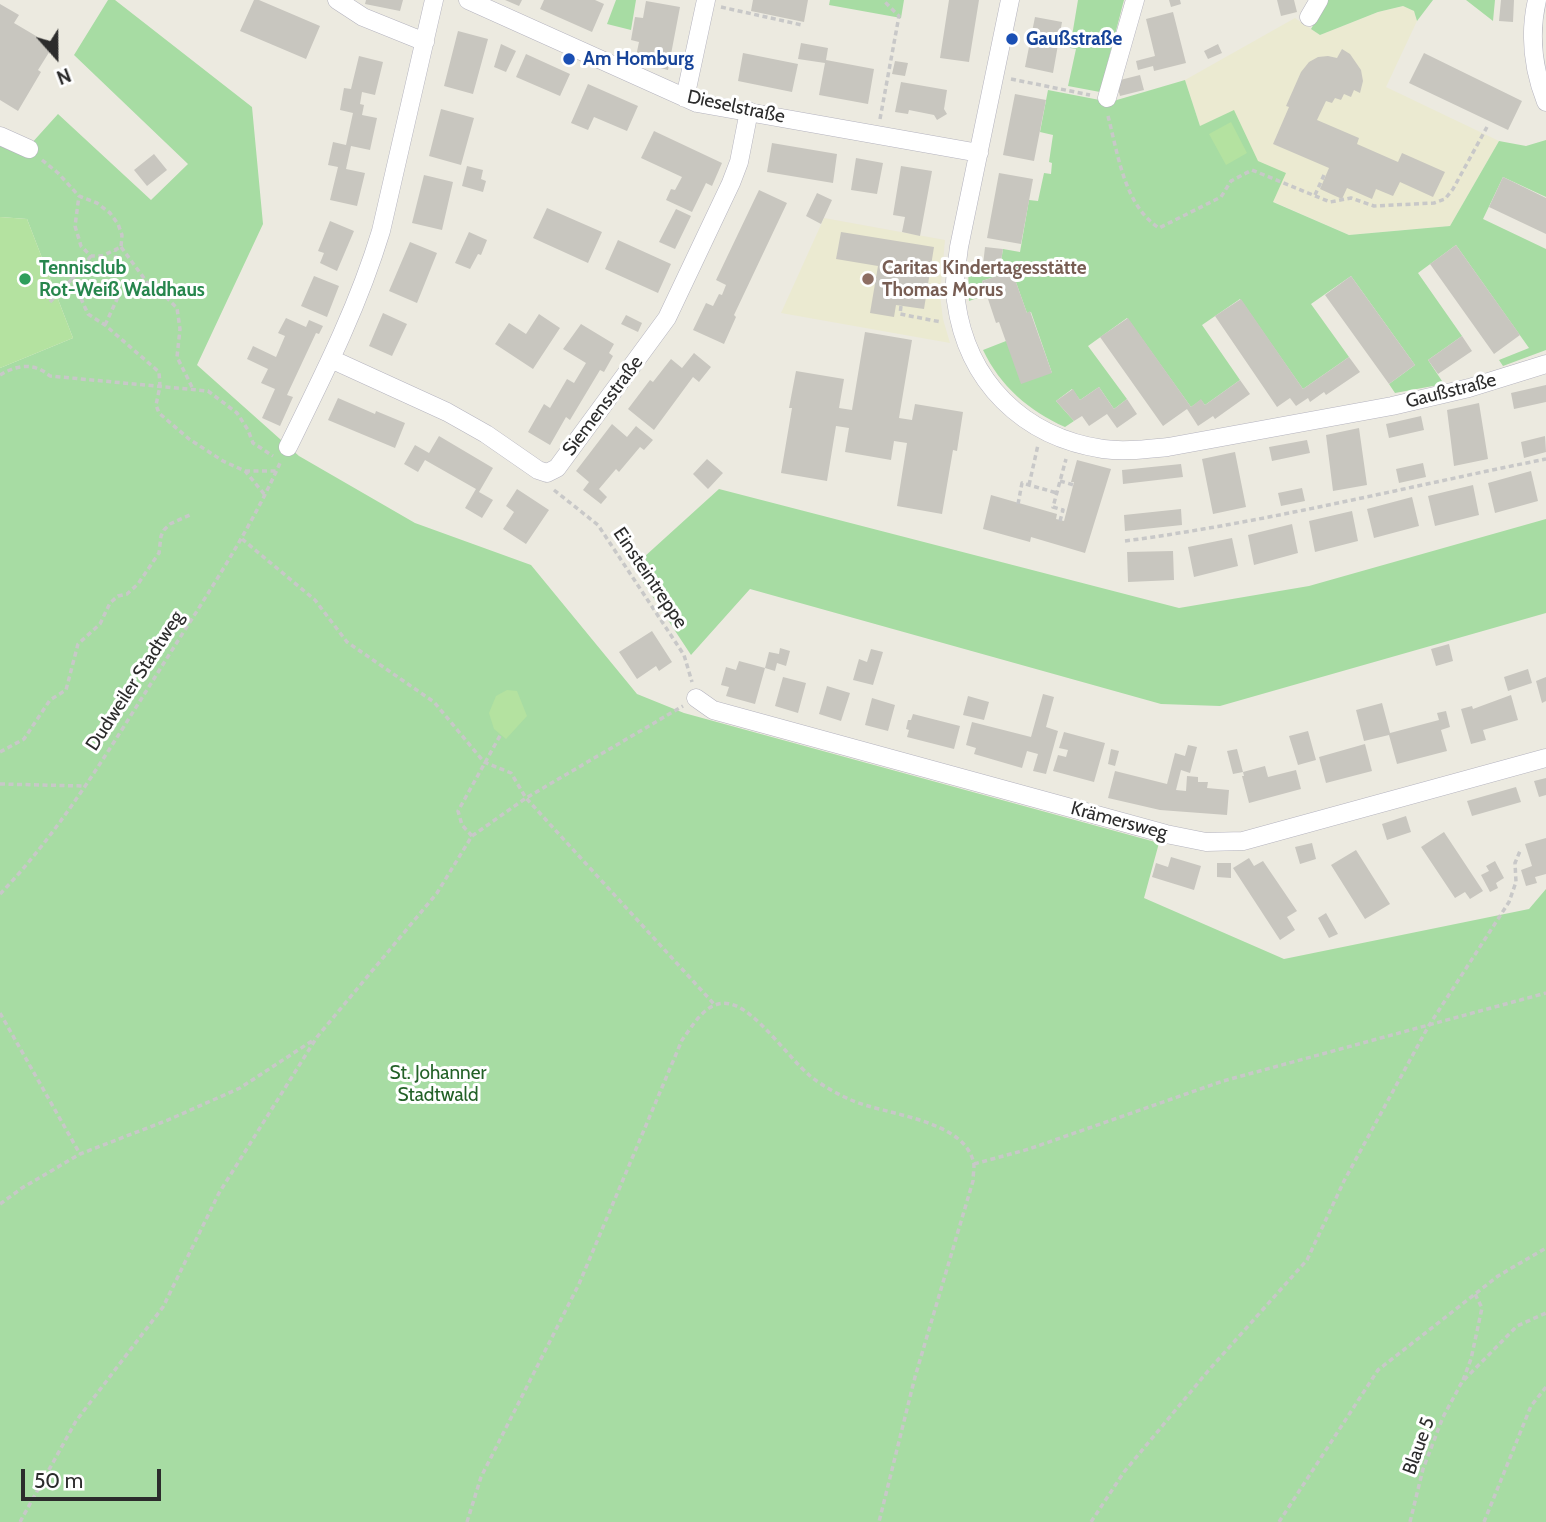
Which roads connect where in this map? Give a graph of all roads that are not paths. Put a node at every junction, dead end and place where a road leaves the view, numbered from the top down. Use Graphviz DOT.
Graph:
graph roads {
  1 [pos="337,0"];
  2 [pos="434,0"];
  3 [pos="468,0"];
  4 [pos="1010,0"];
  5 [pos="1135,0"];
  6 [pos="1319,0"];
  7 [pos="1537,0"];
  8 [pos="706,2"];
  9 [pos="1309,18"];
  10 [pos="425,42"];
  11 [pos="685,98"];
  12 [pos="1107,98"];
  13 [pos="1546,102"];
  14 [pos="749,111"];
  15 [pos="0,136"];
  16 [pos="29,149"];
  17 [pos="979,153"];
  18 [pos="331,359"];
  19 [pos="1546,363"];
  20 [pos="284,454"];
  21 [pos="696,698"];
  22 [pos="1546,758"];
  1 -- 10 [label="street"];
  2 -- 10 [label="street"];
  3 -- 11 [label="street, Dieselstraße"];
  4 -- 17 [label="street, Gaußstraße"];
  5 -- 12 [label="street"];
  6 -- 9 [label="street"];
  7 -- 13 [label="street"];
  8 -- 11 [label="street"];
  10 -- 18 [label="street"];
  11 -- 14 [label="street, Dieselstraße"];
  14 -- 17 [label="street, Dieselstraße"];
  14 -- 18 [label="street, Siemensstraße"];
  15 -- 16 [label="street"];
  17 -- 19 [label="street, Gaußstraße"];
  18 -- 20 [label="street"];
  21 -- 22 [label="street, Krämersweg"];
}
